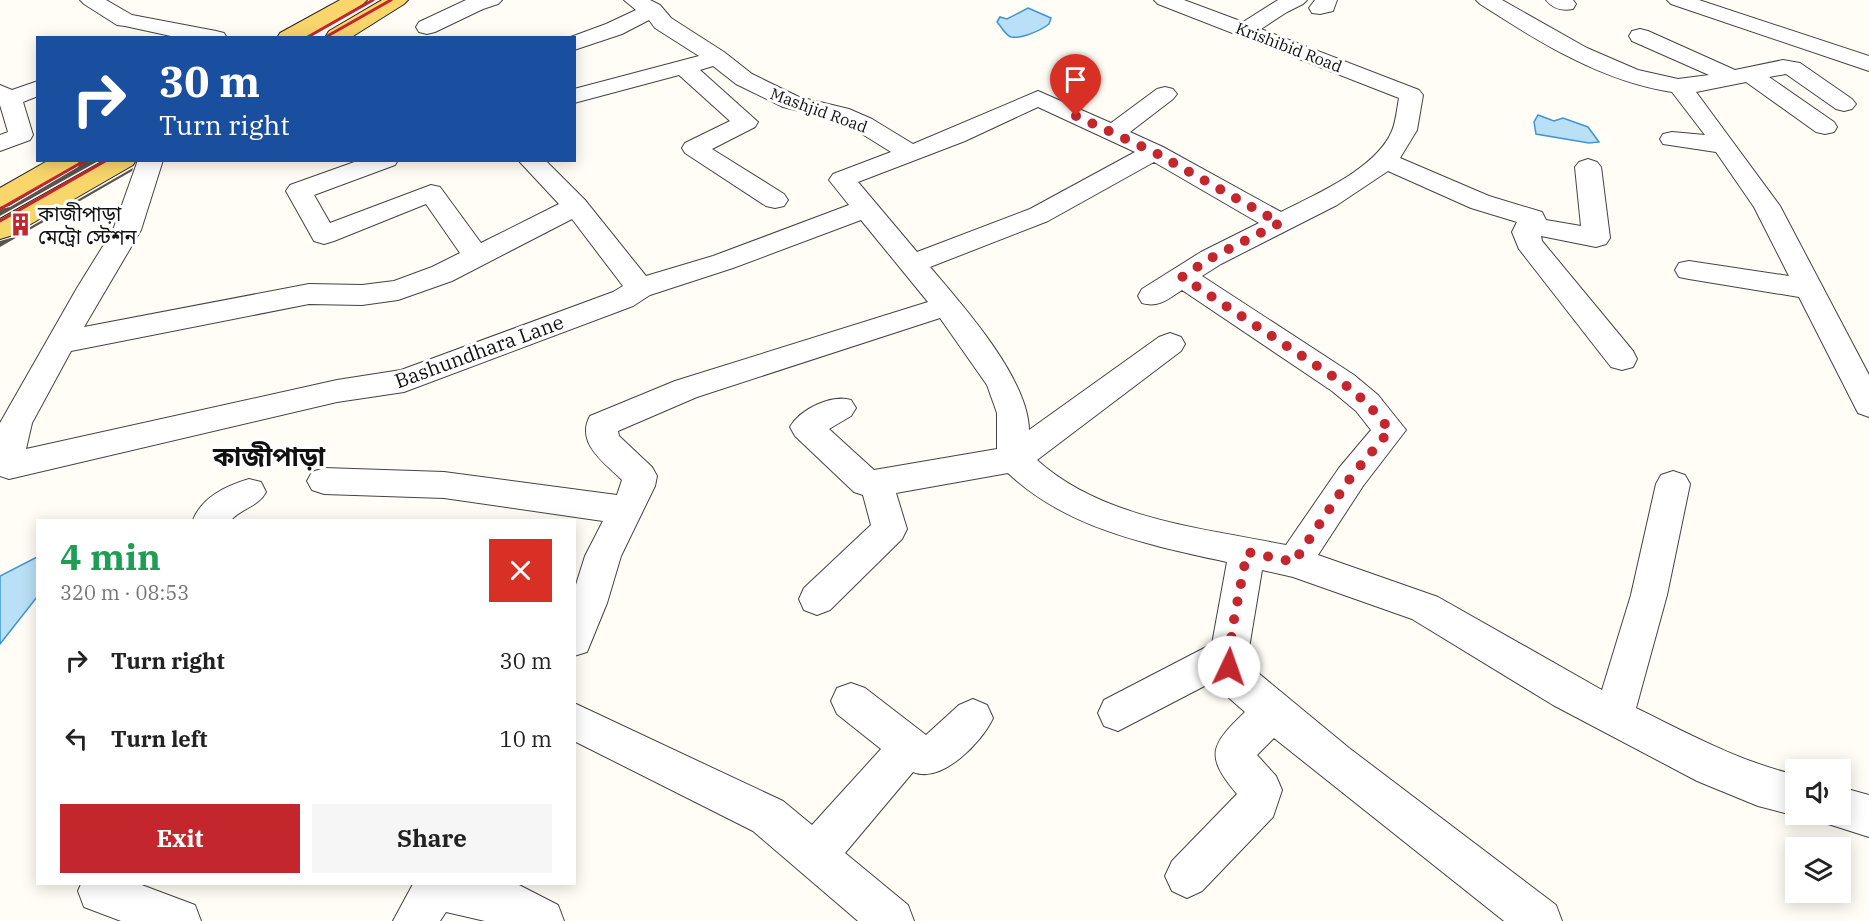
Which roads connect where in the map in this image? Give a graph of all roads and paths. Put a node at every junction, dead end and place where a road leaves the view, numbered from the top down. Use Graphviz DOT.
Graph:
graph roads {
  1 [pos="356,0"];
  2 [pos="397,0"];
  3 [pos="491,0"];
  4 [pos="1165,0"];
  5 [pos="1296,0"];
  6 [pos="1487,0"];
  7 [pos="1678,0"];
  8 [pos="106,2"];
  9 [pos="646,4"];
  10 [pos="427,27"];
  11 [pos="1246,30"];
  12 [pos="181,34"];
  13 [pos="198,36"];
  14 [pos="292,36"];
  15 [pos="336,36"];
  16 [pos="1640,36"];
  17 [pos="576,42"];
  18 [pos="716,57"];
  19 [pos="1869,64"];
  20 [pos="684,68"];
  21 [pos="1741,75"];
  22 [pos="1679,86"];
  23 [pos="36,88"];
  24 [pos="1165,94"];
  25 [pos="576,95"];
  26 [pos="4,96"];
  27 [pos="1844,104"];
  28 [pos="1825,127"];
  29 [pos="1113,133"];
  30 [pos="1672,140"];
  31 [pos="0,144"];
  32 [pos="1724,145"];
  33 [pos="909,152"];
  34 [pos="1154,152"];
  35 [pos="1386,161"];
  36 [pos="65,162"];
  37 [pos="120,162"];
  38 [pos="150,162"];
  39 [pos="380,162"];
  40 [pos="532,162"];
  41 [pos="1588,167"];
  42 [pos="0,199"];
  43 [pos="775,200"];
  44 [pos="576,206"];
  45 [pos="866,208"];
  46 [pos="1280,223"];
  47 [pos="1529,225"];
  48 [pos="0,230"];
  49 [pos="477,257"];
  50 [pos="912,264"];
  51 [pos="1689,270"];
  52 [pos="1182,277"];
  53 [pos="640,288"];
  54 [pos="1809,289"];
  55 [pos="1152,297"];
  56 [pos="947,306"];
  57 [pos="61,342"];
  58 [pos="1170,344"];
  59 [pos="1622,359"];
  60 [pos="1869,405"];
  61 [pos="840,408"];
  62 [pos="11,412"];
  63 [pos="1014,459"];
  64 [pos="324,481"];
  65 [pos="876,483"];
  66 [pos="1673,484"];
  67 [pos="249,492"];
  68 [pos="625,510"];
  69 [pos="211,519"];
  70 [pos="1247,552"];
  71 [pos="1294,562"];
  72 [pos="817,598"];
  73 [pos="576,635"];
  74 [pos="1229,654"];
  75 [pos="851,701"];
  76 [pos="1273,712"];
  77 [pos="1118,713"];
  78 [pos="1614,717"];
  79 [pos="973,718"];
  80 [pos="576,722"];
  81 [pos="909,747"];
  82 [pos="1785,793"];
  83 [pos="1851,811"];
  84 [pos="1869,816"];
  85 [pos="815,854"];
  86 [pos="1187,876"];
  87 [pos="100,891"];
  88 [pos="430,897"];
  89 [pos="179,921"];
  90 [pos="542,921"];
  91 [pos="892,921"];
  92 [pos="1540,921"];
  1 -- 14 [label="main road"];
  2 -- 15 [label="main road"];
  3 -- 10 [label="street"];
  4 -- 11 [label="street, Krishibid Road"];
  5 -- 11 [label="street"];
  6 -- 22 [label="street"];
  7 -- 19 [label="street"];
  8 -- 12 [label="street"];
  9 -- 17 [label="street"];
  9 -- 18 [label="street, Mashjid Road"];
  11 -- 35 [label="street, Krishibid Road"];
  12 -- 13 [label="street"];
  16 -- 21 [label="street"];
  18 -- 20 [label="street"];
  18 -- 33 [label="street, Mashjid Road"];
  20 -- 25 [label="street"];
  20 -- 43 [label="street"];
  21 -- 22 [label="street"];
  21 -- 27 [label="street"];
  21 -- 28 [label="street"];
  22 -- 32 [label="street"];
  23 -- 26 [label="street"];
  24 -- 29 [label="street"];
  26 -- 31 [label="street"];
  29 -- 33 [label="street"];
  29 -- 34 [label="street"];
  30 -- 32 [label="street"];
  32 -- 54 [label="street"];
  33 -- 45 [label="street"];
  34 -- 46 [label="street"];
  34 -- 50 [label="street"];
  35 -- 46 [label="street"];
  35 -- 47 [label="street"];
  36 -- 42 [label="main road"];
  37 -- 48 [label="main road"];
  38 -- 57 [label="street"];
  39 -- 49 [label="street"];
  40 -- 44 [label="street"];
  41 -- 47 [label="street"];
  44 -- 49 [label="street"];
  44 -- 53 [label="street"];
  45 -- 50 [label="street"];
  45 -- 53 [label="street, Bashundhara Lane"];
  46 -- 52 [label="street"];
  47 -- 59 [label="street"];
  49 -- 57 [label="street"];
  50 -- 56 [label="street"];
  51 -- 54 [label="street"];
  52 -- 55 [label="street"];
  52 -- 71 [label="street"];
  53 -- 62 [label="street, Bashundhara Lane"];
  54 -- 60 [label="street"];
  56 -- 63 [label="street"];
  56 -- 68 [label="street"];
  57 -- 62 [label="street"];
  58 -- 63 [label="street"];
  61 -- 65 [label="street"];
  63 -- 65 [label="street"];
  63 -- 70 [label="street"];
  64 -- 68 [label="street"];
  65 -- 72 [label="street"];
  66 -- 78 [label="street"];
  67 -- 69 [label="street"];
  68 -- 73 [label="street"];
  70 -- 71 [label="street"];
  70 -- 74 [label="street"];
  71 -- 78 [label="street"];
  74 -- 76 [label="street"];
  74 -- 77 [label="street"];
  75 -- 81 [label="street"];
  76 -- 86 [label="street"];
  76 -- 92 [label="street"];
  78 -- 82 [label="street"];
  79 -- 81 [label="street"];
  80 -- 85 [label="street"];
  81 -- 85 [label="street"];
  83 -- 84 [label="street"];
  85 -- 91 [label="street"];
  87 -- 89 [label="street"];
  88 -- 90 [label="street"];
}
